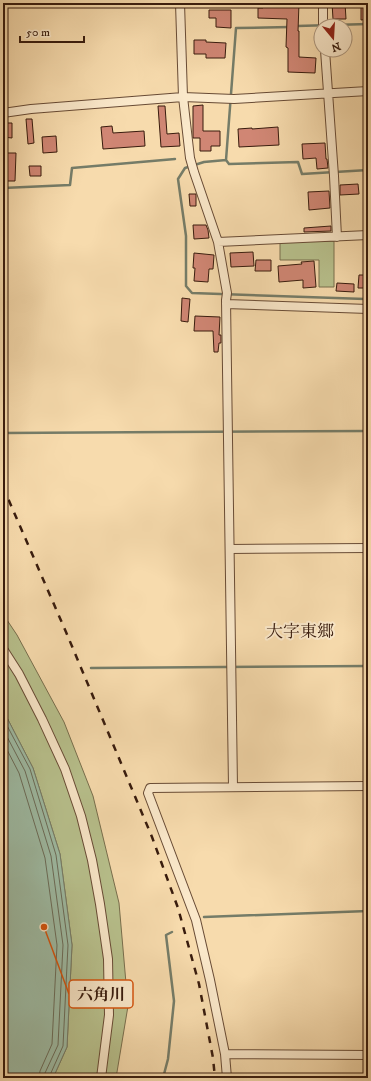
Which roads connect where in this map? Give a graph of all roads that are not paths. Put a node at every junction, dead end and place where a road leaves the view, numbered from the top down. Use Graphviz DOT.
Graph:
graph roads {
  1 [pos="180,3"];
  2 [pos="323,3"];
  3 [pos="323,18"];
  4 [pos="325,58"];
  5 [pos="368,91"];
  6 [pos="328,94"];
  7 [pos="183,97"];
  8 [pos="3,113"];
  9 [pos="368,235"];
  10 [pos="338,237"];
  11 [pos="218,242"];
  12 [pos="226,299"];
  13 [pos="368,309"];
  14 [pos="368,548"];
  15 [pos="230,549"];
  16 [pos="3,649"];
  17 [pos="368,786"];
  18 [pos="233,787"];
  19 [pos="225,1054"];
  20 [pos="368,1055"];
  21 [pos="101,1078"];
  22 [pos="227,1078"];
  1 -- 7 [label="street"];
  2 -- 3 [label="street"];
  4 -- 6 [label="street"];
  5 -- 6 [label="street"];
  6 -- 7 [label="street"];
  6 -- 10 [label="street"];
  7 -- 8 [label="street"];
  7 -- 11 [label="street"];
  9 -- 10 [label="street"];
  10 -- 11 [label="street"];
  11 -- 12 [label="street"];
  12 -- 13 [label="street"];
  12 -- 15 [label="street"];
  14 -- 15 [label="street"];
  15 -- 18 [label="street"];
  16 -- 21 [label="street"];
  17 -- 18 [label="street"];
  18 -- 19 [label="street"];
  19 -- 20 [label="street"];
  19 -- 22 [label="street"];
}
